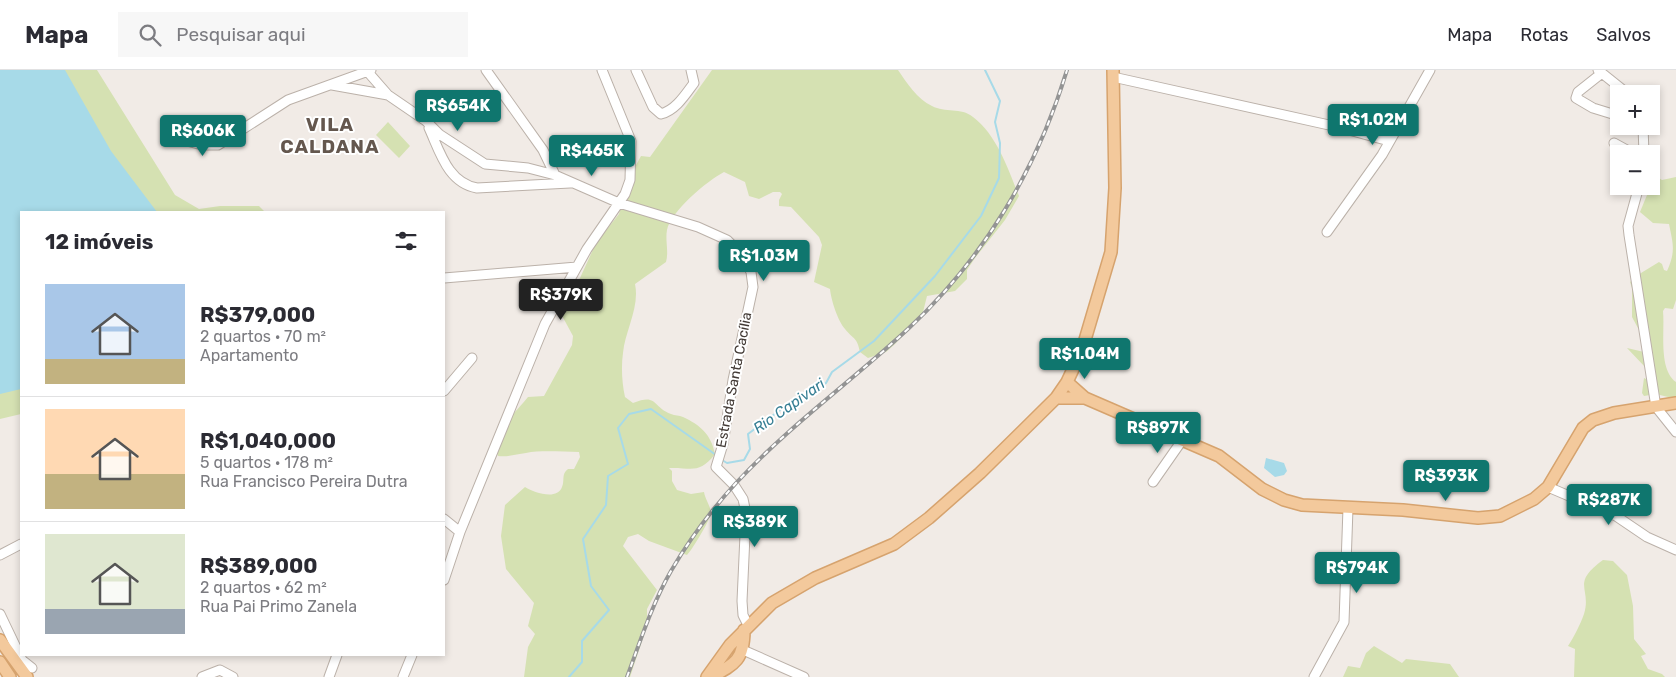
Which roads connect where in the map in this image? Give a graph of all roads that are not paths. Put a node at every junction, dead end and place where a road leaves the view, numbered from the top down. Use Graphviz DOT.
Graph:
graph roads {
  1 [pos="486,70"];
  2 [pos="602,70"];
  3 [pos="636,70"];
  4 [pos="691,70"];
  5 [pos="1430,70"];
  6 [pos="369,71"];
  7 [pos="1600,72"];
  8 [pos="1113,73"];
  9 [pos="330,85"];
  10 [pos="1617,85"];
  11 [pos="388,95"];
  12 [pos="1610,113"];
  13 [pos="426,121"];
  14 [pos="168,136"];
  15 [pos="1389,141"];
  16 [pos="1614,143"];
  17 [pos="1618,145"];
  18 [pos="554,175"];
  19 [pos="576,182"];
  20 [pos="1637,195"];
  21 [pos="619,202"];
  22 [pos="1327,232"];
  23 [pos="577,267"];
  24 [pos="445,278"];
  25 [pos="472,358"];
  26 [pos="1067,382"];
  27 [pos="445,390"];
  28 [pos="1056,398"];
  29 [pos="1085,398"];
  30 [pos="1676,404"];
  31 [pos="1656,407"];
  32 [pos="1676,432"];
  33 [pos="1183,439"];
  34 [pos="1153,482"];
  35 [pos="1548,487"];
  36 [pos="1348,508"];
  37 [pos="445,520"];
  38 [pos="460,532"];
  39 [pos="20,545"];
  40 [pos="1676,550"];
  41 [pos="0,555"];
  42 [pos="445,577"];
  43 [pos="0,614"];
  44 [pos="746,628"];
  45 [pos="0,640"];
  46 [pos="730,645"];
  47 [pos="0,649"];
  48 [pos="743,650"];
  49 [pos="20,656"];
  50 [pos="20,656"];
  51 [pos="337,656"];
  52 [pos="412,656"];
  53 [pos="717,660"];
  54 [pos="0,662"];
  55 [pos="726,669"];
  56 [pos="29,672"];
  57 [pos="10,677"];
  58 [pos="18,677"];
  59 [pos="202,677"];
  60 [pos="233,677"];
  61 [pos="328,677"];
  62 [pos="403,677"];
  63 [pos="707,677"];
  64 [pos="711,677"];
  65 [pos="804,677"];
  66 [pos="1314,677"];
  1 -- 18 [label="street"];
  2 -- 21 [label="street"];
  3 -- 4 [label="street"];
  5 -- 15 [label="street"];
  6 -- 9 [label="street"];
  6 -- 11 [label="street"];
  7 -- 10 [label="street"];
  7 -- 12 [label="street"];
  8 -- 15 [label="street"];
  8 -- 26 [label="main road"];
  9 -- 11 [label="street"];
  9 -- 14 [label="street"];
  11 -- 13 [label="street, Estrada Santa Cacília"];
  13 -- 18 [label="street, Estrada Santa Cacília"];
  13 -- 19 [label="street"];
  15 -- 22 [label="street"];
  16 -- 17 [label="street"];
  18 -- 19 [label="street, Estrada Santa Cacília"];
  19 -- 21 [label="street, Estrada Santa Cacília"];
  20 -- 31 [label="street"];
  21 -- 23 [label="street"];
  21 -- 44 [label="street, Estrada Santa Cacília"];
  23 -- 24 [label="street"];
  23 -- 38 [label="street"];
  25 -- 27 [label="street"];
  26 -- 28 [label="main road"];
  26 -- 29 [label="main road"];
  28 -- 29 [label="main road"];
  28 -- 44 [label="main road"];
  29 -- 33 [label="main road"];
  30 -- 31 [label="main road"];
  31 -- 32 [label="street"];
  31 -- 35 [label="main road"];
  33 -- 34 [label="street"];
  33 -- 36 [label="main road"];
  35 -- 36 [label="main road"];
  35 -- 40 [label="street"];
  36 -- 66 [label="street"];
  37 -- 38 [label="street"];
  38 -- 42 [label="street"];
  39 -- 41 [label="street"];
  43 -- 50 [label="street"];
  44 -- 46 [label="main road"];
  44 -- 48 [label="main road"];
  45 -- 56 [label="main road"];
  46 -- 48 [label="main road"];
  46 -- 53 [label="main road"];
  47 -- 58 [label="main road"];
  48 -- 55 [label="main road"];
  48 -- 65 [label="street"];
  49 -- 56 [label="street"];
  51 -- 61 [label="street"];
  52 -- 62 [label="street"];
  53 -- 55 [label="main road"];
  53 -- 63 [label="main road"];
  54 -- 57 [label="main road"];
  55 -- 64 [label="main road"];
  59 -- 60 [label="street"];
}
